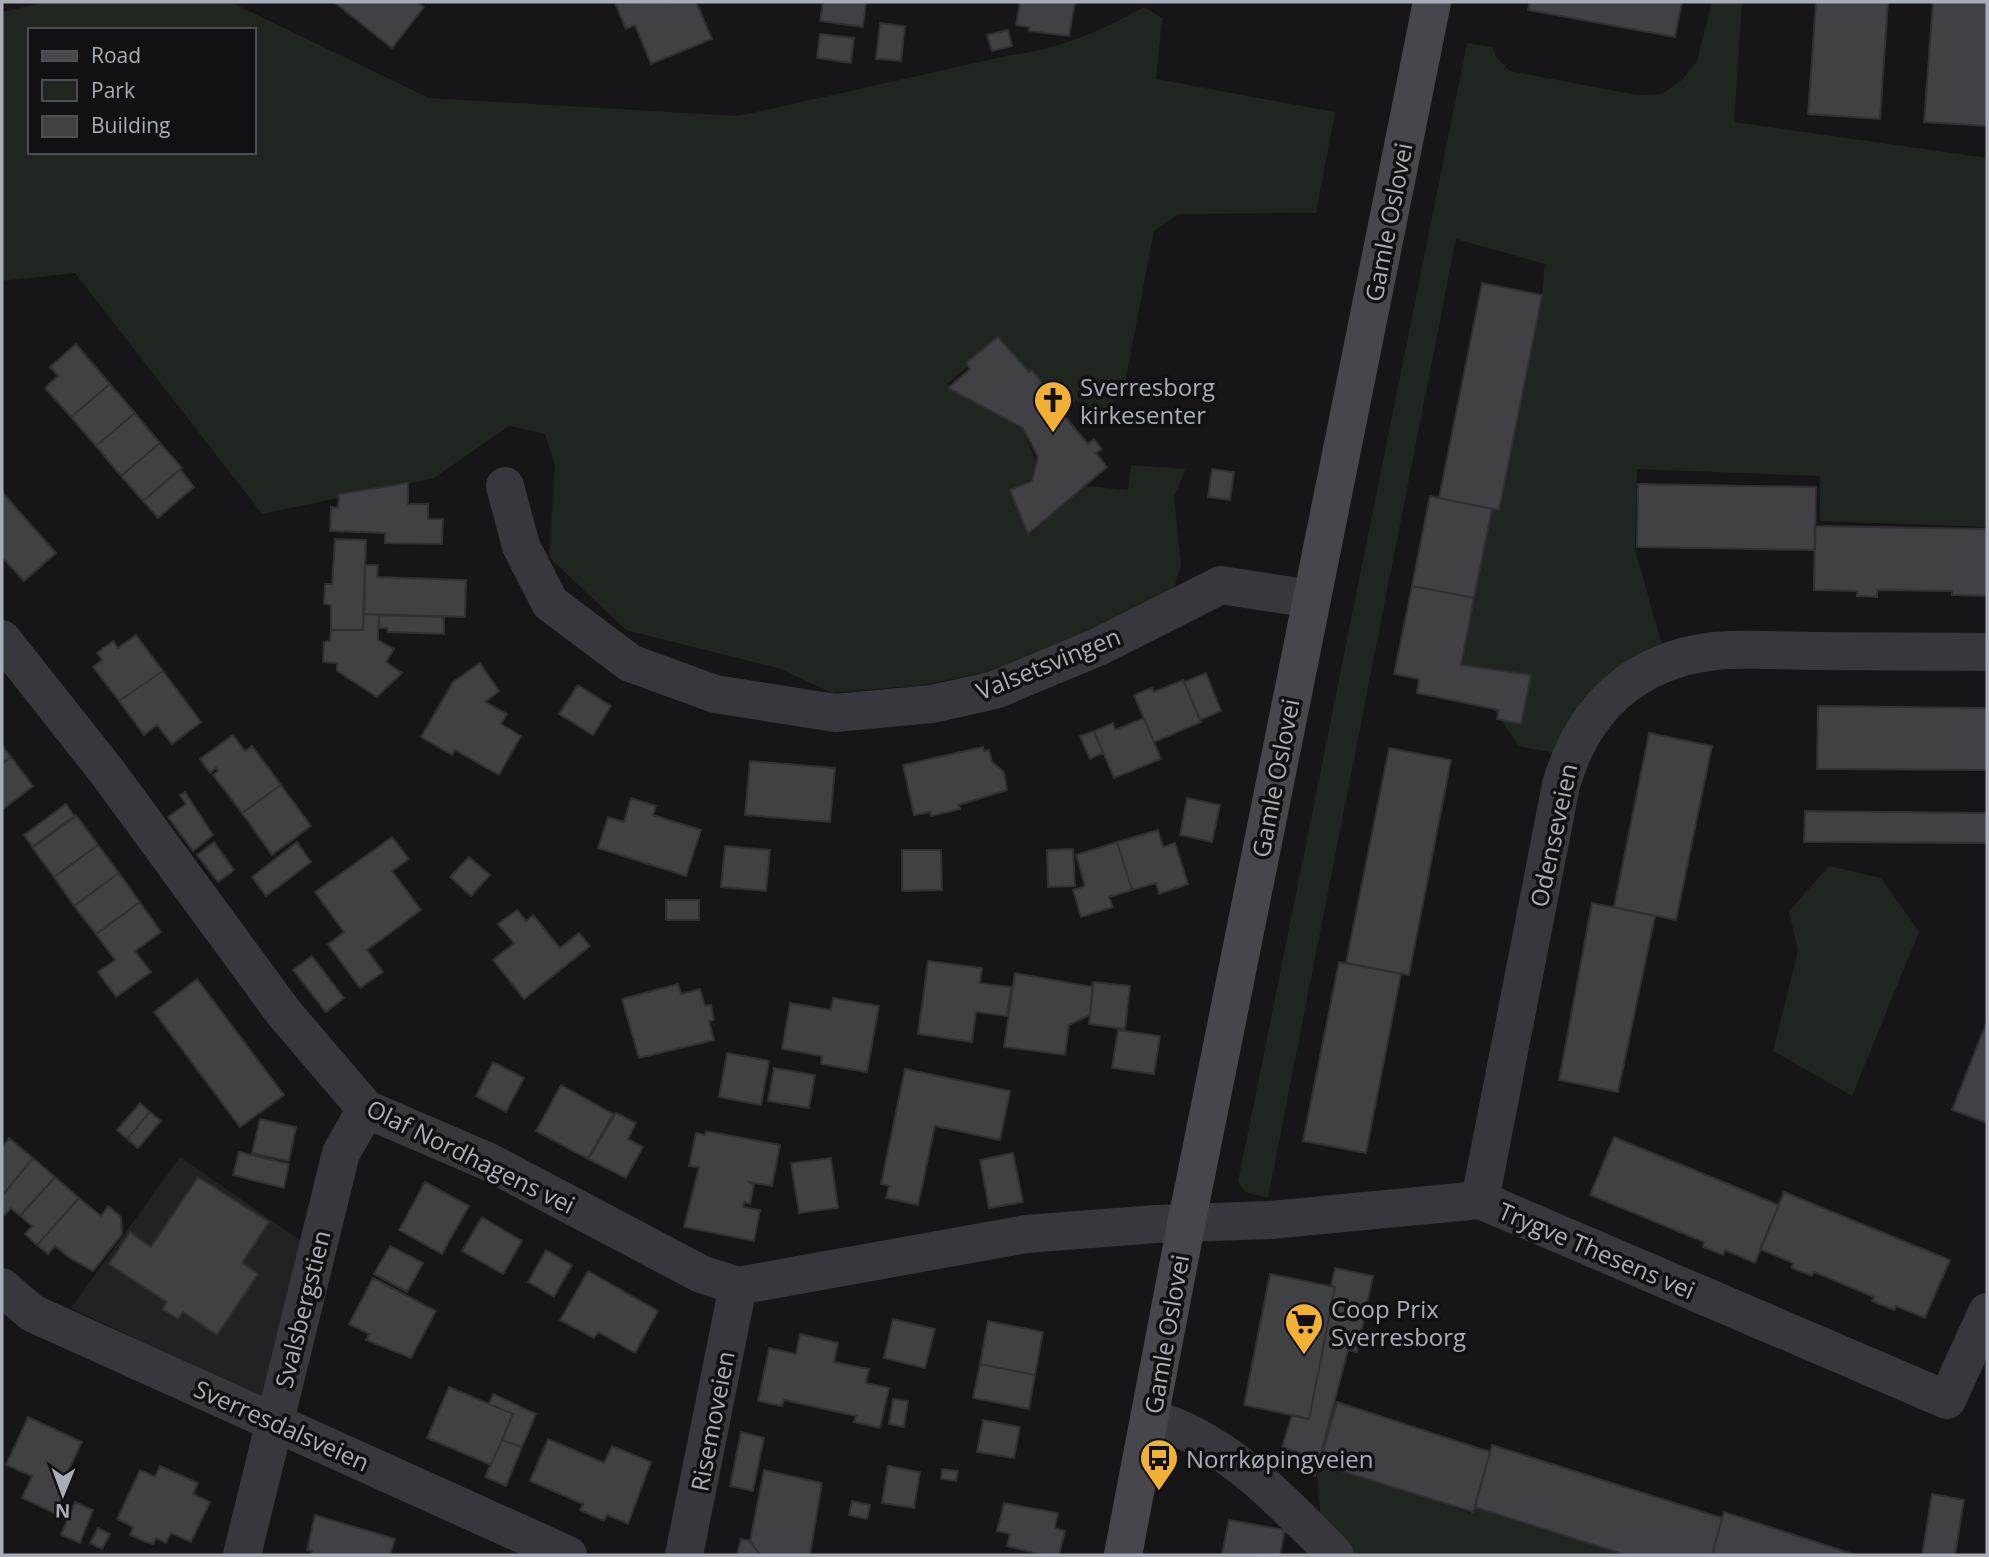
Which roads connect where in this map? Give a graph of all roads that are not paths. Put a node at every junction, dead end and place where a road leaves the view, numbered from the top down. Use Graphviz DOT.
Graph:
graph roads {
  1 [pos="1432,2"];
  2 [pos="505,486"];
  3 [pos="1311,599"];
  4 [pos="2,639"];
  5 [pos="1987,652"];
  6 [pos="366,1109"];
  7 [pos="1480,1200"];
  8 [pos="1186,1225"];
  9 [pos="738,1286"];
  10 [pos="2,1287"];
  11 [pos="1987,1312"];
  12 [pos="1151,1419"];
  13 [pos="274,1421"];
  14 [pos="242,1555"];
  15 [pos="568,1555"];
  16 [pos="684,1555"];
  17 [pos="1123,1555"];
  18 [pos="1335,1555"];
  1 -- 3 [label="street, Gamle Oslovei"];
  2 -- 3 [label="street, Valsetsvingen"];
  3 -- 8 [label="street, Gamle Oslovei"];
  4 -- 6 [label="street, Olaf Nordhagens vei"];
  5 -- 7 [label="street, Odenseveien"];
  6 -- 9 [label="street, Olaf Nordhagens vei"];
  6 -- 13 [label="street, Svalsbergstien"];
  7 -- 8 [label="street, Trygve Thesens vei"];
  7 -- 11 [label="street, Trygve Thesens vei"];
  8 -- 9 [label="street, Olaf Nordhagens vei"];
  8 -- 12 [label="street, Gamle Oslovei"];
  9 -- 16 [label="street, Risemoveien"];
  10 -- 13 [label="street, Sverresdalsveien"];
  12 -- 17 [label="street, Gamle Oslovei"];
  12 -- 18 [label="street"];
  13 -- 14 [label="street, Svalsbergstien"];
  13 -- 15 [label="street, Sverresdalsveien"];
}
